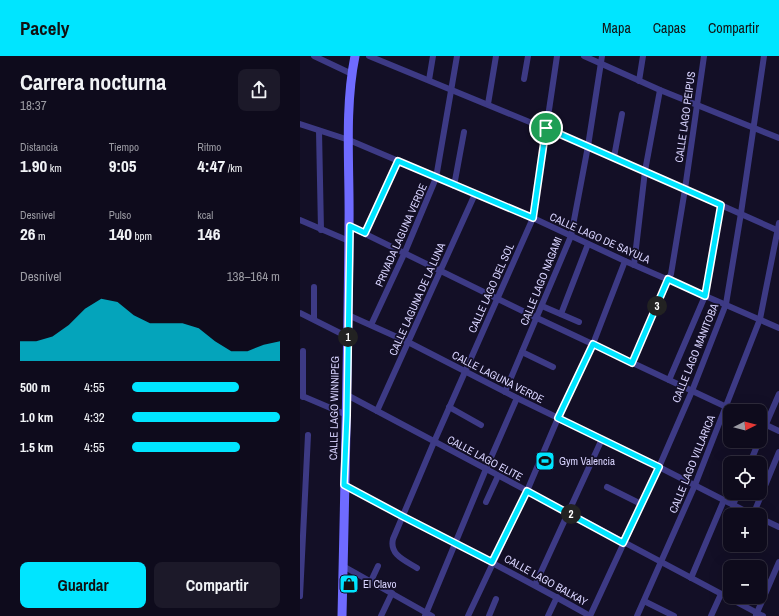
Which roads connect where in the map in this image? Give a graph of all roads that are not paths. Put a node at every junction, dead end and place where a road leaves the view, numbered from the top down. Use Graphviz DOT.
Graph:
graph roads {
  1 [pos="314,56"];
  2 [pos="355,56"];
  3 [pos="369,56"];
  4 [pos="433,56"];
  5 [pos="457,56"];
  6 [pos="496,56"];
  7 [pos="528,56"];
  8 [pos="557,56"];
  9 [pos="584,56"];
  10 [pos="602,56"];
  11 [pos="643,56"];
  12 [pos="704,56"];
  13 [pos="764,56"];
  14 [pos="600,63"];
  15 [pos="352,74"];
  16 [pos="524,79"];
  17 [pos="429,80"];
  18 [pos="639,81"];
  19 [pos="451,89"];
  20 [pos="660,90"];
  21 [pos="488,104"];
  22 [pos="697,106"];
  23 [pos="622,114"];
  24 [pos="300,124"];
  25 [pos="753,127"];
  26 [pos="546,128"];
  27 [pos="319,131"];
  28 [pos="464,132"];
  29 [pos="779,138"];
  30 [pos="349,140"];
  31 [pos="588,146"];
  32 [pos="614,157"];
  33 [pos="398,161"];
  34 [pos="645,171"];
  35 [pos="436,178"];
  36 [pos="454,186"];
  37 [pos="685,189"];
  38 [pos="475,194"];
  39 [pos="721,205"];
  40 [pos="741,213"];
  41 [pos="533,218"];
  42 [pos="300,220"];
  43 [pos="350,226"];
  44 [pos="779,228"];
  45 [pos="321,230"];
  46 [pos="365,233"];
  47 [pos="571,236"];
  48 [pos="349,241"];
  49 [pos="588,244"];
  50 [pos="405,252"];
  51 [pos="625,261"];
  52 [pos="634,264"];
  53 [pos="440,269"];
  54 [pos="668,279"];
  55 [pos="314,287"];
  56 [pos="705,296"];
  57 [pos="498,298"];
  58 [pos="726,304"];
  59 [pos="542,306"];
  60 [pos="300,313"];
  61 [pos="561,314"];
  62 [pos="348,315"];
  63 [pos="537,318"];
  64 [pos="314,319"];
  65 [pos="760,319"];
  66 [pos="579,322"];
  67 [pos="371,324"];
  68 [pos="779,328"];
  69 [pos="348,337"];
  70 [pos="408,342"];
  71 [pos="593,344"];
  72 [pos="303,351"];
  73 [pos="522,352"];
  74 [pos="632,363"];
  75 [pos="553,367"];
  76 [pos="466,372"];
  77 [pos="669,380"];
  78 [pos="692,391"];
  79 [pos="505,392"];
  80 [pos="779,394"];
  81 [pos="347,395"];
  82 [pos="302,396"];
  83 [pos="517,398"];
  84 [pos="727,404"];
  85 [pos="723,406"];
  86 [pos="449,407"];
  87 [pos="377,411"];
  88 [pos="347,415"];
  89 [pos="723,415"];
  90 [pos="767,416"];
  91 [pos="558,418"];
  92 [pos="480,425"];
  93 [pos="767,426"];
  94 [pos="779,431"];
  95 [pos="308,435"];
  96 [pos="602,439"];
  97 [pos="434,442"];
  98 [pos="779,452"];
  99 [pos="659,467"];
  100 [pos="486,469"];
  101 [pos="498,476"];
  102 [pos="344,485"];
  103 [pos="695,485"];
  104 [pos="607,487"];
  105 [pos="527,491"];
  106 [pos="723,499"];
  107 [pos="724,500"];
  108 [pos="735,500"];
  109 [pos="486,502"];
  110 [pos="641,504"];
  111 [pos="733,505"];
  112 [pos="739,508"];
  113 [pos="756,508"];
  114 [pos="568,512"];
  115 [pos="402,516"];
  116 [pos="767,521"];
  117 [pos="779,527"];
  118 [pos="455,543"];
  119 [pos="623,543"];
  120 [pos="301,551"];
  121 [pos="492,562"];
  122 [pos="779,562"];
  123 [pos="661,563"];
  124 [pos="343,566"];
  125 [pos="378,566"];
  126 [pos="417,568"];
  127 [pos="691,578"];
  128 [pos="371,581"];
  129 [pos="535,585"];
  130 [pos="392,593"];
  131 [pos="721,594"];
  132 [pos="300,596"];
  133 [pos="557,597"];
  134 [pos="496,599"];
  135 [pos="644,601"];
  136 [pos="428,615"];
  137 [pos="759,615"];
  138 [pos="342,616"];
  139 [pos="381,616"];
  140 [pos="468,616"];
  141 [pos="489,616"];
  142 [pos="548,616"];
  143 [pos="590,616"];
  144 [pos="637,616"];
  145 [pos="674,616"];
  146 [pos="711,616"];
  1 -- 15 [label="street"];
  2 -- 15 [label="main road, CALLE LAGO WINNIPEG"];
  3 -- 17 [label="street"];
  4 -- 17 [label="street"];
  5 -- 19 [label="street, PRIVADA LAGUNA VERDE"];
  6 -- 21 [label="street"];
  7 -- 16 [label="street"];
  8 -- 26 [label="street, CALLE LAGO DEL SOL"];
  9 -- 14 [label="street"];
  10 -- 14 [label="street, CALLE LAGO NAGAMI"];
  11 -- 18 [label="street"];
  12 -- 22 [label="street, CALLE LAGO PEIPUS"];
  13 -- 25 [label="street, CALLE LAGO MANITOBA"];
  14 -- 18 [label="street"];
  14 -- 31 [label="street, CALLE LAGO NAGAMI"];
  15 -- 30 [label="main road, CALLE LAGO WINNIPEG"];
  17 -- 19 [label="street"];
  18 -- 20 [label="street"];
  19 -- 21 [label="street"];
  19 -- 35 [label="street, PRIVADA LAGUNA VERDE"];
  20 -- 22 [label="street"];
  20 -- 34 [label="street"];
  21 -- 26 [label="street"];
  22 -- 25 [label="street"];
  22 -- 37 [label="street, CALLE LAGO PEIPUS"];
  23 -- 32 [label="street"];
  24 -- 27 [label="street, CALLE LAGO DE SAYULA"];
  25 -- 29 [label="street"];
  25 -- 40 [label="street, CALLE LAGO MANITOBA"];
  26 -- 31 [label="street"];
  26 -- 41 [label="street, CALLE LAGO DEL SOL"];
  27 -- 30 [label="street, CALLE LAGO DE SAYULA"];
  27 -- 45 [label="street"];
  28 -- 36 [label="street"];
  30 -- 33 [label="street, CALLE LAGO DE SAYULA"];
  30 -- 43 [label="main road, CALLE LAGO WINNIPEG"];
  31 -- 32 [label="street"];
  31 -- 47 [label="street, CALLE LAGO NAGAMI"];
  32 -- 34 [label="street"];
  33 -- 35 [label="street, CALLE LAGO DE SAYULA"];
  33 -- 46 [label="street"];
  34 -- 37 [label="street"];
  34 -- 52 [label="street"];
  35 -- 36 [label="street, CALLE LAGO DE SAYULA"];
  35 -- 50 [label="street, PRIVADA LAGUNA VERDE"];
  36 -- 38 [label="street, CALLE LAGO DE SAYULA"];
  37 -- 39 [label="street"];
  37 -- 54 [label="street, CALLE LAGO PEIPUS"];
  38 -- 41 [label="street, CALLE LAGO DE SAYULA"];
  38 -- 53 [label="street, CALLE LAGUNA DE LA LUNA"];
  39 -- 40 [label="street"];
  39 -- 56 [label="street"];
  40 -- 44 [label="street"];
  40 -- 58 [label="street, CALLE LAGO MANITOBA"];
  41 -- 47 [label="street, CALLE LAGO DE SAYULA"];
  41 -- 57 [label="street, CALLE LAGO DEL SOL"];
  42 -- 45 [label="street"];
  43 -- 46 [label="street"];
  43 -- 48 [label="main road, CALLE LAGO WINNIPEG"];
  44 -- 65 [label="street, CALLE LAGO VILLARICA"];
  45 -- 48 [label="street"];
  46 -- 50 [label="street"];
  47 -- 49 [label="street, CALLE LAGO DE SAYULA"];
  47 -- 59 [label="street, CALLE LAGO NAGAMI"];
  48 -- 62 [label="main road, CALLE LAGO WINNIPEG"];
  49 -- 51 [label="street, CALLE LAGO DE SAYULA"];
  49 -- 61 [label="street"];
  50 -- 53 [label="street"];
  50 -- 67 [label="street, PRIVADA LAGUNA VERDE"];
  51 -- 52 [label="street, CALLE LAGO DE SAYULA"];
  51 -- 71 [label="street"];
  52 -- 54 [label="street, CALLE LAGO DE SAYULA"];
  53 -- 57 [label="street"];
  53 -- 70 [label="street, CALLE LAGUNA DE LA LUNA"];
  54 -- 56 [label="street, CALLE LAGO DE SAYULA"];
  54 -- 74 [label="street, CALLE LAGO PEIPUS"];
  55 -- 64 [label="street"];
  56 -- 58 [label="street, CALLE LAGO DE SAYULA"];
  56 -- 77 [label="street"];
  57 -- 63 [label="street"];
  57 -- 76 [label="street, CALLE LAGO DEL SOL"];
  58 -- 65 [label="street, CALLE LAGO DE SAYULA"];
  58 -- 78 [label="street, CALLE LAGO MANITOBA"];
  59 -- 61 [label="street"];
  59 -- 63 [label="street, CALLE LAGO NAGAMI"];
  60 -- 64 [label="street"];
  61 -- 66 [label="street"];
  62 -- 67 [label="street, CALLE LAGUNA VERDE"];
  62 -- 69 [label="main road, CALLE LAGO WINNIPEG"];
  63 -- 71 [label="street"];
  63 -- 73 [label="street, CALLE LAGO NAGAMI"];
  64 -- 69 [label="street"];
  65 -- 68 [label="street, CALLE LAGO DE SAYULA"];
  65 -- 84 [label="street, CALLE LAGO VILLARICA"];
  67 -- 70 [label="street, CALLE LAGUNA VERDE"];
  69 -- 81 [label="main road, CALLE LAGO WINNIPEG"];
  70 -- 76 [label="street, CALLE LAGUNA VERDE"];
  70 -- 87 [label="street, CALLE LAGUNA DE LA LUNA"];
  71 -- 74 [label="street"];
  71 -- 91 [label="street"];
  72 -- 82 [label="street"];
  73 -- 75 [label="street"];
  73 -- 79 [label="street, CALLE LAGO NAGAMI"];
  74 -- 77 [label="street"];
  76 -- 79 [label="street, CALLE LAGUNA VERDE"];
  76 -- 86 [label="street, CALLE LAGO DEL SOL"];
  77 -- 78 [label="street"];
  78 -- 85 [label="street"];
  78 -- 99 [label="street, CALLE LAGO MANITOBA"];
  79 -- 83 [label="street, CALLE LAGUNA VERDE"];
  80 -- 90 [label="street"];
  81 -- 87 [label="street, CALLE LAGO ELITE"];
  81 -- 88 [label="main road, CALLE LAGO WINNIPEG"];
  82 -- 88 [label="street"];
  83 -- 91 [label="street, CALLE LAGUNA VERDE"];
  83 -- 100 [label="street"];
  86 -- 92 [label="street"];
  86 -- 97 [label="street, CALLE LAGO DEL SOL"];
  87 -- 97 [label="street, CALLE LAGO ELITE"];
  88 -- 102 [label="main road, CALLE LAGO WINNIPEG"];
  89 -- 103 [label="street, CALLE LAGO VILLARICA"];
  91 -- 96 [label="street, CALLE LAGUNA VERDE"];
  91 -- 105 [label="street"];
  93 -- 94 [label="street"];
  95 -- 120 [label="street"];
  96 -- 99 [label="street, CALLE LAGUNA VERDE"];
  96 -- 114 [label="street"];
  97 -- 100 [label="street, CALLE LAGO ELITE"];
  97 -- 115 [label="street, CALLE LAGO DEL SOL"];
  98 -- 113 [label="street"];
  99 -- 103 [label="street, CALLE LAGUNA VERDE"];
  99 -- 110 [label="street, CALLE LAGO MANITOBA"];
  100 -- 101 [label="street, CALLE LAGO ELITE"];
  100 -- 118 [label="street"];
  101 -- 105 [label="street, CALLE LAGO ELITE"];
  101 -- 109 [label="street"];
  102 -- 115 [label="street, CALLE LAGO BALKAY"];
  102 -- 124 [label="main road, CALLE LAGO WINNIPEG"];
  103 -- 106 [label="street, CALLE LAGUNA VERDE"];
  103 -- 123 [label="street, CALLE LAGO VILLARICA"];
  104 -- 110 [label="street"];
  105 -- 114 [label="street, CALLE LAGO ELITE"];
  105 -- 121 [label="street"];
  107 -- 111 [label="street, CALLE LAGUNA VERDE"];
  107 -- 127 [label="street"];
  108 -- 111 [label="street"];
  110 -- 119 [label="street, CALLE LAGO MANITOBA"];
  111 -- 112 [label="street, CALLE LAGUNA VERDE"];
  114 -- 119 [label="street, CALLE LAGO ELITE"];
  114 -- 129 [label="street"];
  115 -- 118 [label="street, CALLE LAGO BALKAY"];
  115 -- 126 [label="street, CALLE LAGO DEL SOL"];
  116 -- 117 [label="street"];
  118 -- 121 [label="street, CALLE LAGO BALKAY"];
  118 -- 136 [label="street"];
  119 -- 123 [label="street, CALLE LAGO ELITE"];
  119 -- 143 [label="street, CALLE LAGO MANITOBA"];
  120 -- 132 [label="street"];
  121 -- 129 [label="street, CALLE LAGO BALKAY"];
  121 -- 140 [label="street"];
  122 -- 137 [label="street"];
  123 -- 127 [label="street, CALLE LAGO ELITE"];
  123 -- 135 [label="street, CALLE LAGO VILLARICA"];
  124 -- 128 [label="street"];
  124 -- 138 [label="main road, CALLE LAGO WINNIPEG"];
  125 -- 128 [label="street"];
  127 -- 131 [label="street, CALLE LAGO ELITE"];
  128 -- 130 [label="street"];
  129 -- 133 [label="street, CALLE LAGO BALKAY"];
  130 -- 136 [label="street"];
  130 -- 139 [label="street"];
  131 -- 137 [label="street, CALLE LAGO ELITE"];
  131 -- 146 [label="street"];
  133 -- 142 [label="street"];
  133 -- 143 [label="street, CALLE LAGO BALKAY"];
  134 -- 141 [label="street"];
  135 -- 144 [label="street, CALLE LAGO VILLARICA"];
  135 -- 145 [label="street"];
}
